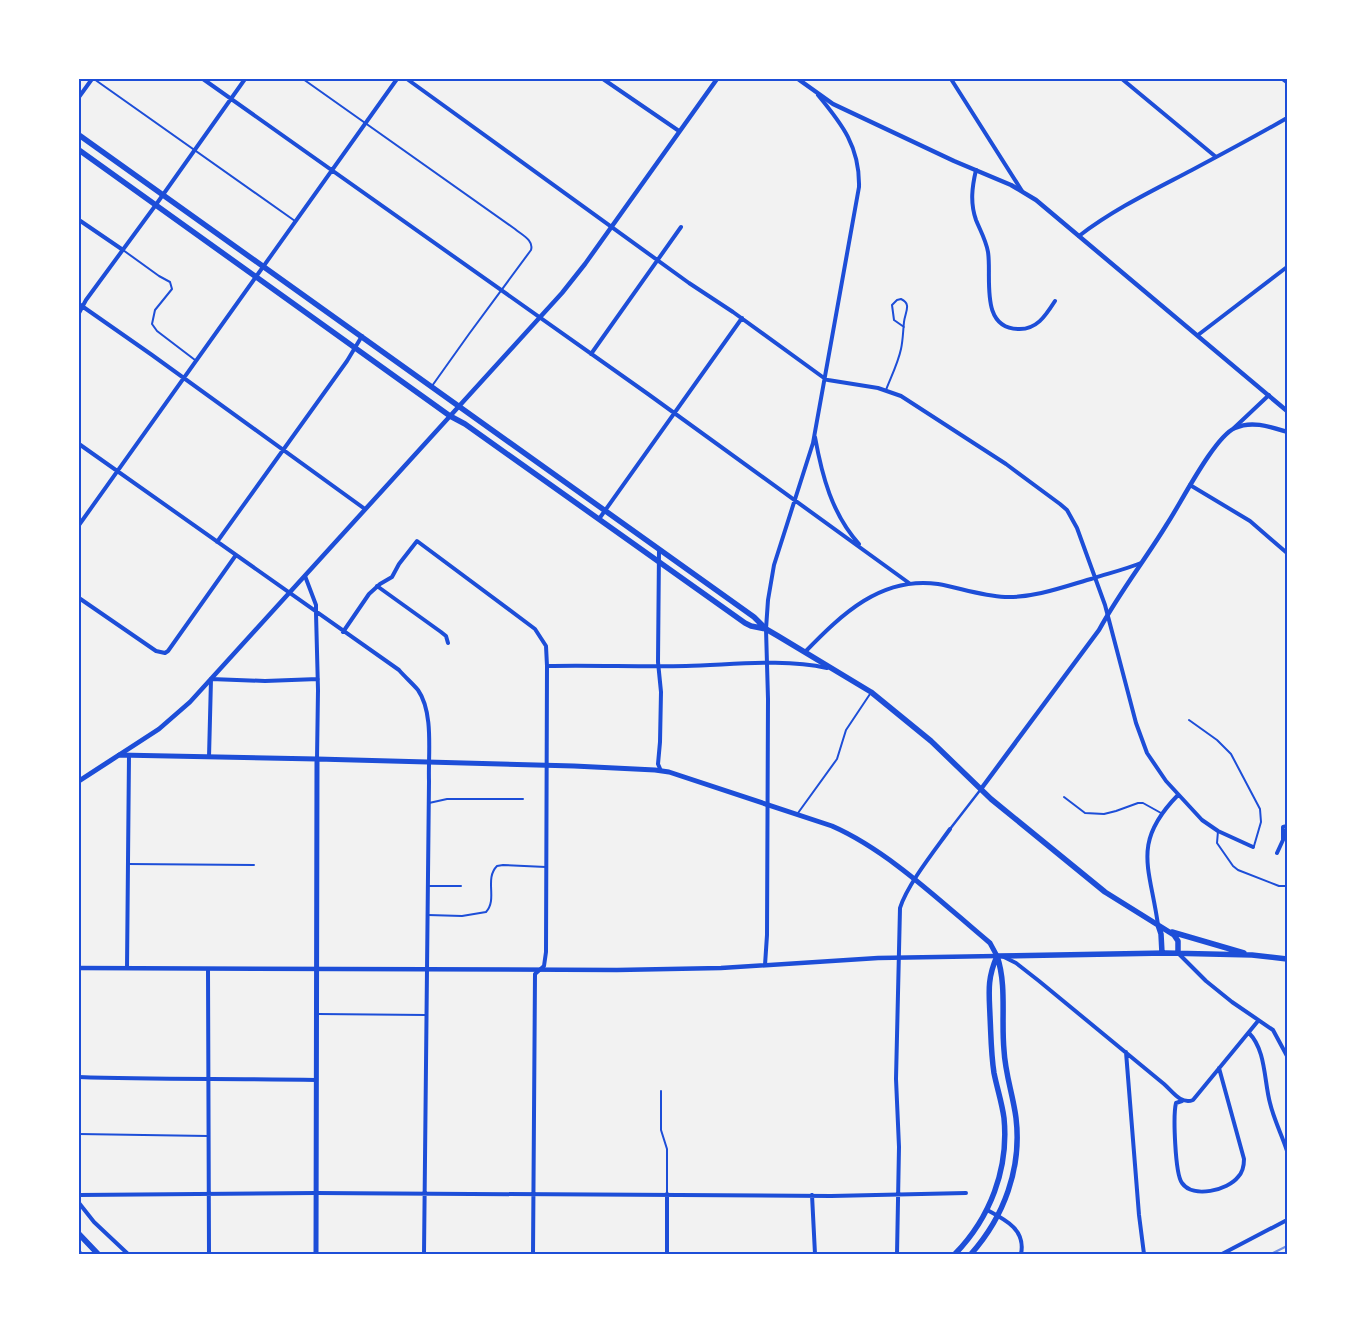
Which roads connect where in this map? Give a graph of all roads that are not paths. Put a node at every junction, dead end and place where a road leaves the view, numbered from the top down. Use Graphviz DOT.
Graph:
graph roads {
  1 [pos="93,79"];
  2 [pos="203,79"];
  3 [pos="245,79"];
  4 [pos="303,79"];
  5 [pos="397,79"];
  6 [pos="407,79"];
  7 [pos="603,79"];
  8 [pos="717,79"];
  9 [pos="798,79"];
  10 [pos="951,79"];
  11 [pos="1122,79"];
  12 [pos="1283,79"];
  13 [pos="1287,82"];
  14 [pos="816,92"];
  15 [pos="79,97"];
  16 [pos="231,98"];
  17 [pos="1287,118"];
  18 [pos="366,124"];
  19 [pos="680,131"];
  20 [pos="79,134"];
  21 [pos="195,149"];
  22 [pos="79,150"];
  23 [pos="1216,158"];
  24 [pos="332,170"];
  25 [pos="976,170"];
  26 [pos="1022,191"];
  27 [pos="164,194"];
  28 [pos="156,206"];
  29 [pos="79,220"];
  30 [pos="295,222"];
  31 [pos="612,226"];
  32 [pos="681,227"];
  33 [pos="1079,236"];
  34 [pos="123,250"];
  35 [pos="658,260"];
  36 [pos="263,266"];
  37 [pos="1287,267"];
  38 [pos="256,276"];
  39 [pos="501,291"];
  40 [pos="1055,301"];
  41 [pos="81,306"];
  42 [pos="79,313"];
  43 [pos="540,318"];
  44 [pos="742,318"];
  45 [pos="904,327"];
  46 [pos="1198,335"];
  47 [pos="362,336"];
  48 [pos="356,347"];
  49 [pos="591,354"];
  50 [pos="197,361"];
  51 [pos="184,378"];
  52 [pos="824,378"];
  53 [pos="432,386"];
  54 [pos="886,390"];
  55 [pos="1269,395"];
  56 [pos="459,406"];
  57 [pos="1287,411"];
  58 [pos="674,413"];
  59 [pos="450,416"];
  60 [pos="1234,428"];
  61 [pos="1287,432"];
  62 [pos="814,434"];
  63 [pos="79,444"];
  64 [pos="283,449"];
  65 [pos="118,471"];
  66 [pos="556,476"];
  67 [pos="549,484"];
  68 [pos="1190,485"];
  69 [pos="794,500"];
  70 [pos="365,509"];
  71 [pos="604,511"];
  72 [pos="599,519"];
  73 [pos="79,525"];
  74 [pos="217,542"];
  75 [pos="659,550"];
  76 [pos="865,550"];
  77 [pos="1287,553"];
  78 [pos="236,555"];
  79 [pos="659,562"];
  80 [pos="1142,563"];
  81 [pos="305,576"];
  82 [pos="1095,578"];
  83 [pos="909,583"];
  84 [pos="377,586"];
  85 [pos="712,588"];
  86 [pos="289,594"];
  87 [pos="708,597"];
  88 [pos="79,598"];
  89 [pos="316,613"];
  90 [pos="1107,616"];
  91 [pos="766,629"];
  92 [pos="343,632"];
  93 [pos="448,643"];
  94 [pos="805,652"];
  95 [pos="766,664"];
  96 [pos="547,666"];
  97 [pos="659,666"];
  98 [pos="836,670"];
  99 [pos="318,679"];
  100 [pos="211,680"];
  101 [pos="871,692"];
  102 [pos="1188,720"];
  103 [pos="119,755"];
  104 [pos="129,755"];
  105 [pos="209,757"];
  106 [pos="317,759"];
  107 [pos="428,762"];
  108 [pos="547,766"];
  109 [pos="660,771"];
  110 [pos="79,781"];
  111 [pos="981,789"];
  112 [pos="1178,795"];
  113 [pos="1064,797"];
  114 [pos="523,799"];
  115 [pos="429,803"];
  116 [pos="767,804"];
  117 [pos="1161,813"];
  118 [pos="797,814"];
  119 [pos="1287,826"];
  120 [pos="950,829"];
  121 [pos="1218,831"];
  122 [pos="1253,847"];
  123 [pos="1277,853"];
  124 [pos="128,864"];
  125 [pos="254,865"];
  126 [pos="547,867"];
  127 [pos="915,881"];
  128 [pos="428,886"];
  129 [pos="461,886"];
  130 [pos="1287,886"];
  131 [pos="428,916"];
  132 [pos="1158,925"];
  133 [pos="1170,932"];
  134 [pos="1162,953"];
  135 [pos="1178,953"];
  136 [pos="1252,955"];
  137 [pos="997,956"];
  138 [pos="898,958"];
  139 [pos="1287,959"];
  140 [pos="764,965"];
  141 [pos="79,968"];
  142 [pos="127,968"];
  143 [pos="208,969"];
  144 [pos="316,969"];
  145 [pos="427,969"];
  146 [pos="541,969"];
  147 [pos="316,1014"];
  148 [pos="427,1015"];
  149 [pos="1258,1021"];
  150 [pos="1248,1032"];
  151 [pos="1126,1052"];
  152 [pos="1287,1056"];
  153 [pos="1219,1068"];
  154 [pos="79,1077"];
  155 [pos="208,1079"];
  156 [pos="316,1080"];
  157 [pos="661,1091"];
  158 [pos="1182,1101"];
  159 [pos="79,1134"];
  160 [pos="208,1136"];
  161 [pos="1287,1151"];
  162 [pos="316,1193"];
  163 [pos="966,1193"];
  164 [pos="208,1194"];
  165 [pos="425,1194"];
  166 [pos="535,1194"];
  167 [pos="667,1194"];
  168 [pos="898,1194"];
  169 [pos="812,1195"];
  170 [pos="79,1196"];
  171 [pos="79,1203"];
  172 [pos="987,1210"];
  173 [pos="998,1216"];
  174 [pos="1287,1220"];
  175 [pos="79,1234"];
  176 [pos="98,1254"];
  177 [pos="128,1254"];
  178 [pos="209,1254"];
  179 [pos="316,1254"];
  180 [pos="424,1254"];
  181 [pos="533,1254"];
  182 [pos="667,1254"];
  183 [pos="815,1254"];
  184 [pos="897,1254"];
  185 [pos="955,1254"];
  186 [pos="971,1254"];
  187 [pos="1022,1254"];
  188 [pos="1144,1254"];
  189 [pos="1222,1254"];
  1 -- 15 [label="street"];
  1 -- 21 [label="lane"];
  2 -- 16 [label="street"];
  3 -- 16 [label="street"];
  4 -- 18 [label="lane"];
  5 -- 18 [label="street"];
  6 -- 31 [label="street"];
  7 -- 19 [label="street"];
  8 -- 19 [label="street"];
  9 -- 14 [label="street"];
  10 -- 26 [label="street"];
  11 -- 23 [label="street"];
  12 -- 13 [label="street"];
  14 -- 25 [label="street"];
  14 -- 52 [label="street"];
  16 -- 21 [label="street"];
  16 -- 24 [label="street"];
  17 -- 23 [label="street"];
  18 -- 24 [label="street"];
  18 -- 39 [label="lane"];
  19 -- 31 [label="street"];
  20 -- 27 [label="main road"];
  21 -- 27 [label="street"];
  21 -- 30 [label="lane"];
  22 -- 28 [label="main road"];
  23 -- 33 [label="street"];
  24 -- 30 [label="street"];
  24 -- 39 [label="street"];
  25 -- 26 [label="street"];
  25 -- 40 [label="street"];
  26 -- 33 [label="street"];
  27 -- 28 [label="street"];
  27 -- 36 [label="main road"];
  28 -- 34 [label="street"];
  28 -- 38 [label="main road"];
  29 -- 34 [label="street"];
  30 -- 36 [label="street"];
  31 -- 35 [label="street"];
  31 -- 43 [label="street"];
  32 -- 35 [label="street"];
  33 -- 46 [label="street"];
  34 -- 41 [label="street"];
  34 -- 50 [label="lane"];
  35 -- 44 [label="street"];
  35 -- 49 [label="street"];
  36 -- 38 [label="street"];
  36 -- 47 [label="main road"];
  37 -- 46 [label="street"];
  38 -- 48 [label="main road"];
  38 -- 50 [label="street"];
  39 -- 43 [label="street"];
  39 -- 53 [label="lane"];
  41 -- 42 [label="street"];
  41 -- 51 [label="street"];
  43 -- 49 [label="street"];
  43 -- 56 [label="street"];
  44 -- 52 [label="street"];
  44 -- 58 [label="street"];
  45 -- 45 [label="lane"];
  45 -- 54 [label="lane"];
  46 -- 55 [label="street"];
  47 -- 48 [label="street"];
  47 -- 53 [label="main road"];
  48 -- 59 [label="main road"];
  48 -- 64 [label="street"];
  49 -- 58 [label="street"];
  50 -- 51 [label="street"];
  51 -- 64 [label="street"];
  51 -- 65 [label="street"];
  52 -- 54 [label="street"];
  52 -- 62 [label="street"];
  53 -- 56 [label="main road"];
  54 -- 82 [label="street"];
  55 -- 57 [label="street"];
  55 -- 60 [label="street"];
  56 -- 59 [label="street"];
  56 -- 66 [label="main road"];
  58 -- 69 [label="street"];
  58 -- 71 [label="street"];
  59 -- 67 [label="main road"];
  59 -- 70 [label="street"];
  60 -- 61 [label="street"];
  60 -- 68 [label="street"];
  62 -- 69 [label="street"];
  62 -- 76 [label="street"];
  63 -- 65 [label="street"];
  64 -- 70 [label="street"];
  64 -- 74 [label="street"];
  65 -- 73 [label="street"];
  65 -- 74 [label="street"];
  66 -- 67 [label="street"];
  66 -- 71 [label="main road"];
  67 -- 72 [label="main road"];
  68 -- 77 [label="street"];
  68 -- 80 [label="street"];
  69 -- 76 [label="street"];
  69 -- 91 [label="street"];
  70 -- 81 [label="street"];
  71 -- 72 [label="street"];
  71 -- 75 [label="main road"];
  72 -- 79 [label="main road"];
  74 -- 78 [label="street"];
  75 -- 79 [label="street"];
  75 -- 85 [label="main road"];
  76 -- 83 [label="street"];
  78 -- 86 [label="street"];
  78 -- 88 [label="street"];
  79 -- 87 [label="main road"];
  79 -- 97 [label="street"];
  80 -- 82 [label="street"];
  80 -- 90 [label="street"];
  81 -- 86 [label="street"];
  81 -- 89 [label="street"];
  82 -- 83 [label="street"];
  82 -- 90 [label="street"];
  83 -- 94 [label="street"];
  84 -- 92 [label="street"];
  84 -- 93 [label="street"];
  84 -- 96 [label="street"];
  85 -- 87 [label="street"];
  85 -- 91 [label="main road"];
  86 -- 89 [label="street"];
  86 -- 100 [label="street"];
  87 -- 91 [label="main road"];
  89 -- 92 [label="street"];
  89 -- 99 [label="street"];
  90 -- 111 [label="street"];
  90 -- 112 [label="street"];
  91 -- 94 [label="main road"];
  91 -- 95 [label="street"];
  92 -- 107 [label="street"];
  94 -- 98 [label="main road"];
  95 -- 97 [label="street"];
  95 -- 98 [label="street"];
  95 -- 116 [label="street"];
  96 -- 97 [label="street"];
  96 -- 108 [label="street"];
  97 -- 109 [label="street"];
  98 -- 101 [label="main road"];
  99 -- 100 [label="street"];
  99 -- 106 [label="street"];
  100 -- 103 [label="street"];
  100 -- 105 [label="street"];
  101 -- 111 [label="main road"];
  101 -- 118 [label="lane"];
  102 -- 122 [label="lane"];
  103 -- 104 [label="main road"];
  103 -- 110 [label="main road"];
  104 -- 105 [label="main road"];
  104 -- 124 [label="street"];
  105 -- 106 [label="main road"];
  106 -- 107 [label="main road"];
  106 -- 144 [label="main road"];
  107 -- 108 [label="main road"];
  107 -- 115 [label="street"];
  108 -- 109 [label="main road"];
  108 -- 126 [label="street"];
  109 -- 116 [label="main road"];
  111 -- 120 [label="street"];
  111 -- 132 [label="main road"];
  112 -- 117 [label="street"];
  112 -- 121 [label="street"];
  113 -- 117 [label="lane"];
  114 -- 115 [label="lane"];
  115 -- 128 [label="street"];
  116 -- 118 [label="main road"];
  116 -- 140 [label="street"];
  117 -- 132 [label="street"];
  118 -- 127 [label="main road"];
  119 -- 123 [label="street"];
  120 -- 127 [label="street"];
  121 -- 122 [label="street"];
  121 -- 130 [label="lane"];
  124 -- 125 [label="lane"];
  124 -- 142 [label="street"];
  126 -- 131 [label="lane"];
  126 -- 146 [label="street"];
  127 -- 137 [label="main road"];
  127 -- 138 [label="street"];
  128 -- 129 [label="lane"];
  128 -- 131 [label="street"];
  131 -- 145 [label="street"];
  132 -- 133 [label="main road"];
  132 -- 134 [label="main road"];
  133 -- 135 [label="main road"];
  133 -- 136 [label="main road"];
  134 -- 135 [label="main road"];
  134 -- 137 [label="main road"];
  135 -- 136 [label="main road"];
  135 -- 149 [label="street"];
  136 -- 139 [label="main road"];
  137 -- 138 [label="street"];
  137 -- 151 [label="street"];
  137 -- 172 [label="main road"];
  137 -- 173 [label="main road"];
  138 -- 140 [label="street"];
  138 -- 168 [label="street"];
  140 -- 146 [label="street"];
  141 -- 142 [label="street"];
  142 -- 143 [label="street"];
  143 -- 144 [label="street"];
  143 -- 155 [label="street"];
  144 -- 145 [label="street"];
  144 -- 147 [label="main road"];
  145 -- 146 [label="street"];
  145 -- 148 [label="street"];
  146 -- 166 [label="street"];
  147 -- 148 [label="lane"];
  147 -- 156 [label="main road"];
  148 -- 165 [label="street"];
  149 -- 150 [label="street"];
  149 -- 152 [label="street"];
  150 -- 153 [label="street"];
  150 -- 161 [label="street"];
  151 -- 158 [label="street"];
  151 -- 188 [label="street"];
  153 -- 158 [label="street"];
  153 -- 158 [label="street"];
  154 -- 155 [label="street"];
  155 -- 156 [label="street"];
  155 -- 160 [label="street"];
  156 -- 162 [label="main road"];
  157 -- 167 [label="lane"];
  159 -- 160 [label="lane"];
  160 -- 164 [label="street"];
  162 -- 164 [label="street"];
  162 -- 165 [label="street"];
  162 -- 179 [label="main road"];
  163 -- 168 [label="street"];
  164 -- 170 [label="street"];
  164 -- 178 [label="street"];
  165 -- 166 [label="street"];
  165 -- 180 [label="street"];
  166 -- 167 [label="street"];
  166 -- 181 [label="street"];
  167 -- 169 [label="street"];
  167 -- 182 [label="street"];
  168 -- 169 [label="street"];
  168 -- 184 [label="street"];
  169 -- 183 [label="street"];
  171 -- 177 [label="street"];
  172 -- 173 [label="street"];
  172 -- 185 [label="main road"];
  173 -- 186 [label="main road"];
  173 -- 187 [label="street"];
  174 -- 189 [label="street"];
  175 -- 176 [label="main road"];
}
